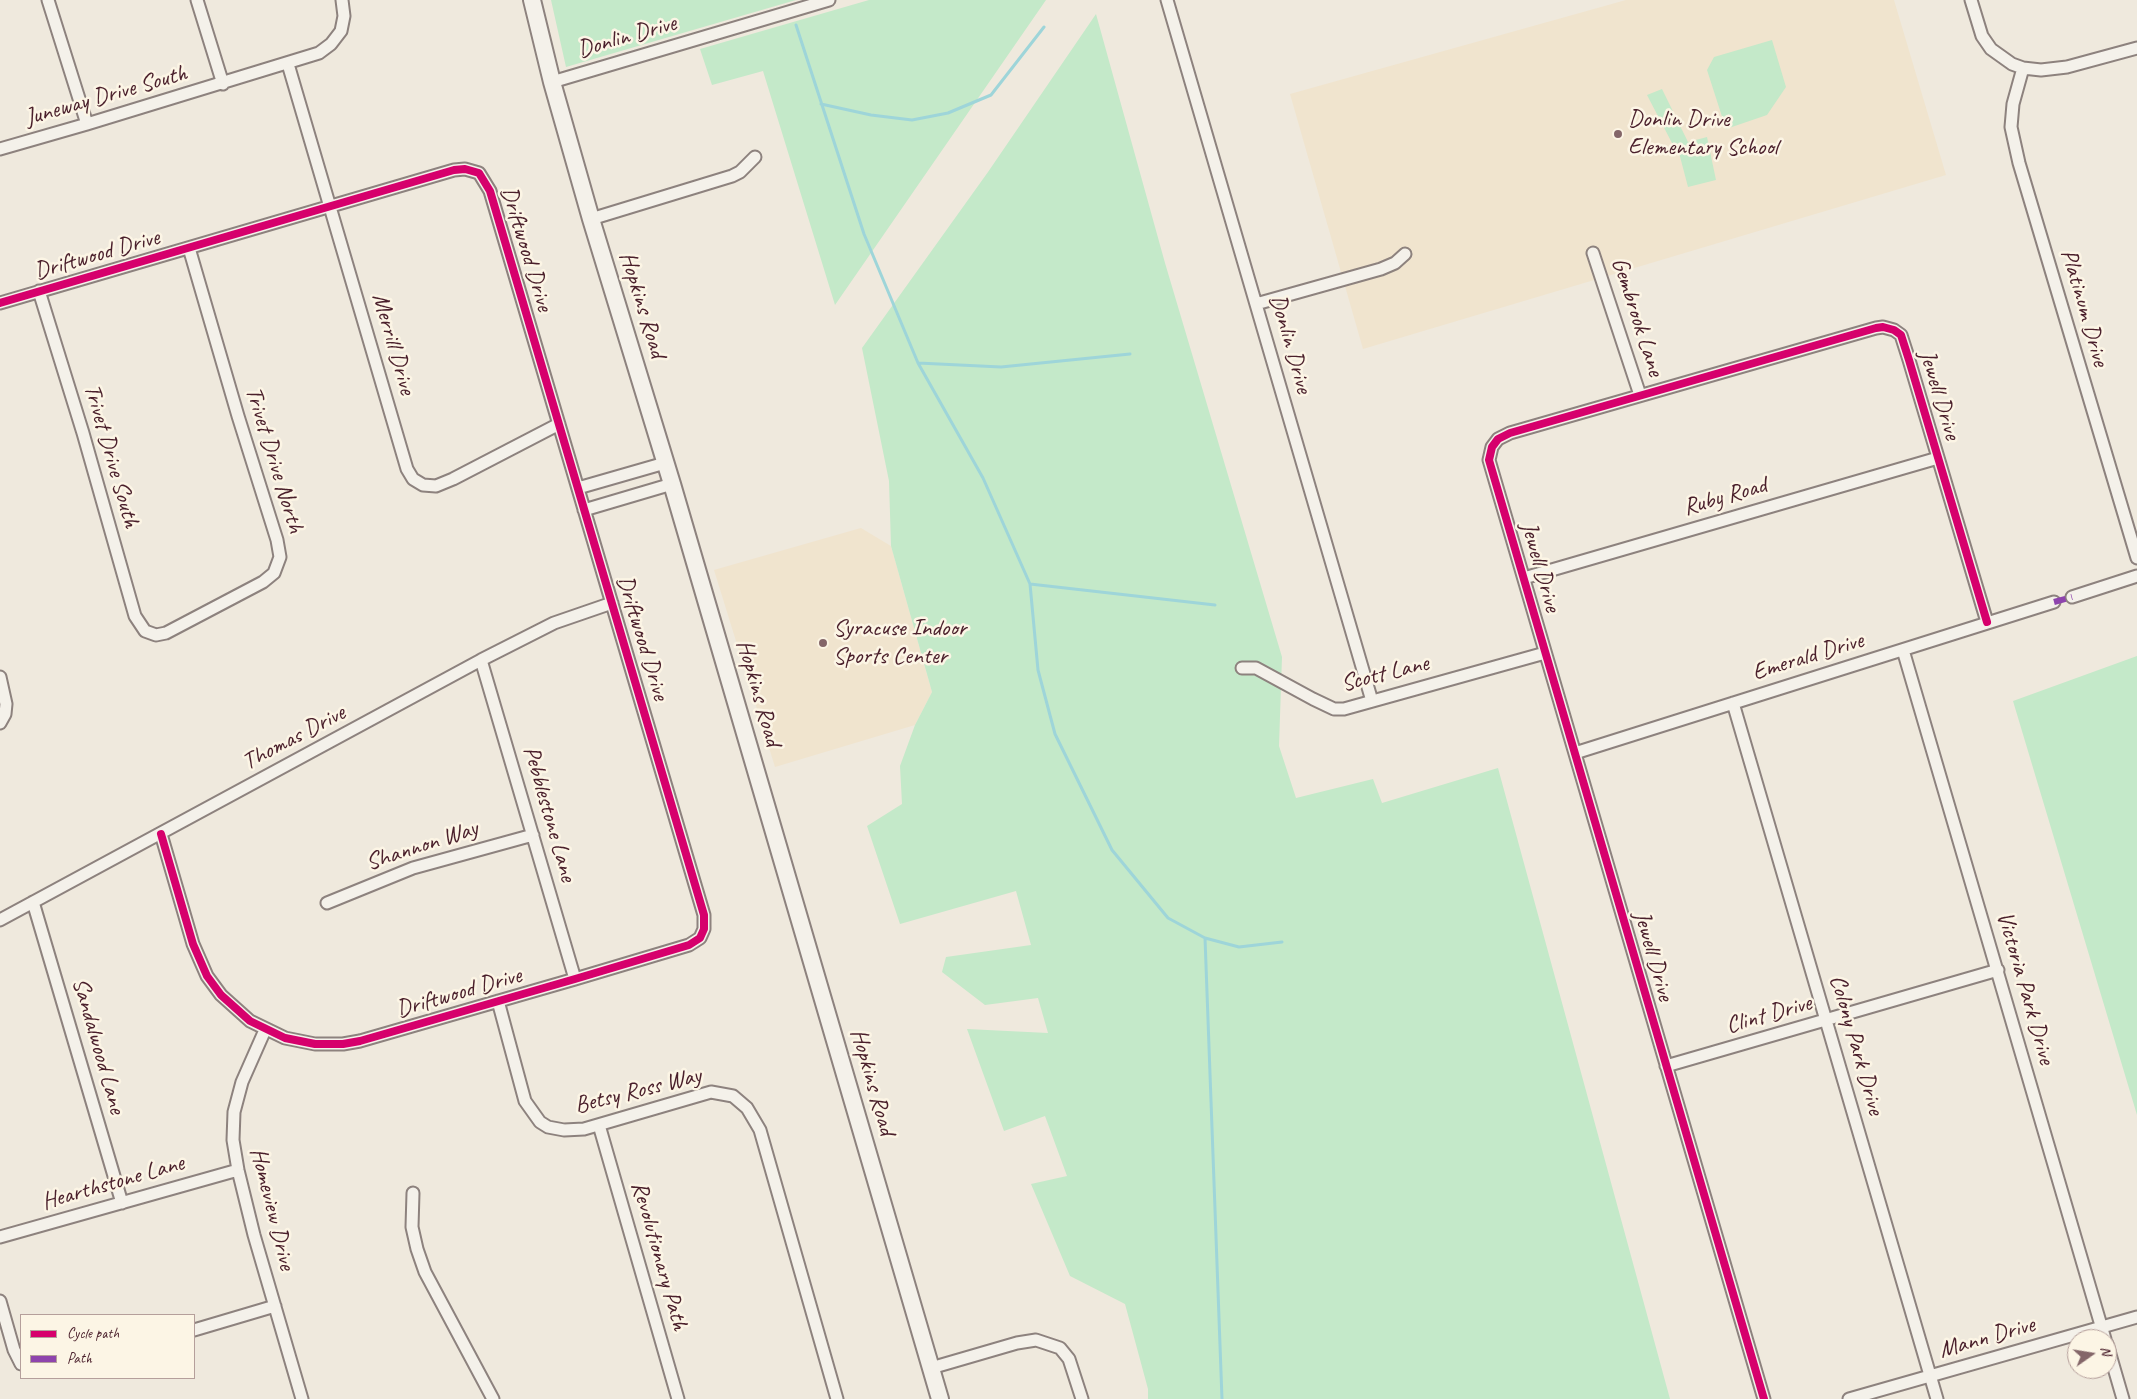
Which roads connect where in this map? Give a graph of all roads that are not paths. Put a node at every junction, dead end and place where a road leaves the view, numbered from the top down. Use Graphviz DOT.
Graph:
graph roads {
  1 [pos="48,0"];
  2 [pos="197,0"];
  3 [pos="342,0"];
  4 [pos="532,0"];
  5 [pos="829,0"];
  6 [pos="1167,0"];
  7 [pos="1971,0"];
  8 [pos="2137,48"];
  9 [pos="288,64"];
  10 [pos="2023,68"];
  11 [pos="552,82"];
  12 [pos="223,84"];
  13 [pos="87,124"];
  14 [pos="0,149"];
  15 [pos="755,157"];
  16 [pos="331,206"];
  17 [pos="591,219"];
  18 [pos="189,248"];
  19 [pos="1593,253"];
  20 [pos="1405,254"];
  21 [pos="39,291"];
  22 [pos="0,304"];
  23 [pos="1256,304"];
  24 [pos="1640,395"];
  25 [pos="559,424"];
  26 [pos="1938,458"];
  27 [pos="665,463"];
  28 [pos="672,484"];
  29 [pos="578,488"];
  30 [pos="584,510"];
  31 [pos="2137,558"];
  32 [pos="2137,576"];
  33 [pos="1524,578"];
  34 [pos="2072,597"];
  35 [pos="2054,602"];
  36 [pos="612,603"];
  37 [pos="1987,622"];
  38 [pos="145,631"];
  39 [pos="1903,650"];
  40 [pos="1545,654"];
  41 [pos="481,660"];
  42 [pos="1242,668"];
  43 [pos="0,677"];
  44 [pos="1372,701"];
  45 [pos="1733,703"];
  46 [pos="0,723"];
  47 [pos="1575,753"];
  48 [pos="161,834"];
  49 [pos="533,835"];
  50 [pos="33,902"];
  51 [pos="327,903"];
  52 [pos="0,920"];
  53 [pos="1998,970"];
  54 [pos="575,979"];
  55 [pos="498,1002"];
  56 [pos="1826,1020"];
  57 [pos="266,1030"];
  58 [pos="1666,1066"];
  59 [pos="598,1125"];
  60 [pos="238,1170"];
  61 [pos="413,1193"];
  62 [pos="122,1203"];
  63 [pos="0,1237"];
  64 [pos="0,1300"];
  65 [pos="275,1306"];
  66 [pos="2137,1317"];
  67 [pos="2102,1327"];
  68 [pos="195,1330"];
  69 [pos="20,1362"];
  70 [pos="931,1368"];
  71 [pos="1930,1376"];
  72 [pos="2117,1378"];
  73 [pos="302,1399"];
  74 [pos="493,1399"];
  75 [pos="678,1399"];
  76 [pos="837,1399"];
  77 [pos="940,1399"];
  78 [pos="1082,1399"];
  79 [pos="1764,1399"];
  80 [pos="1849,1399"];
  81 [pos="1937,1399"];
  82 [pos="2123,1399"];
  1 -- 13 [label="street"];
  2 -- 12 [label="street"];
  3 -- 9 [label="street, Juneway Drive South"];
  4 -- 11 [label="street, Hopkins Road"];
  5 -- 11 [label="street, Donlin Drive"];
  6 -- 23 [label="street, Donlin Drive"];
  7 -- 10 [label="street"];
  8 -- 10 [label="street"];
  9 -- 12 [label="street, Juneway Drive South"];
  9 -- 16 [label="street, Merrill Drive"];
  10 -- 31 [label="street, Platinum Drive"];
  11 -- 17 [label="street, Hopkins Road"];
  12 -- 13 [label="street, Juneway Drive South"];
  13 -- 14 [label="street, Juneway Drive South"];
  15 -- 17 [label="street"];
  16 -- 18 [label="street, Driftwood Drive"];
  16 -- 25 [label="street, Driftwood Drive"];
  16 -- 25 [label="street, Merrill Drive"];
  17 -- 27 [label="street, Hopkins Road"];
  18 -- 21 [label="street, Driftwood Drive"];
  18 -- 38 [label="street, Trivet Drive North"];
  19 -- 24 [label="street, Gembrook Lane"];
  20 -- 23 [label="street"];
  21 -- 22 [label="street, Driftwood Drive"];
  21 -- 38 [label="street, Trivet Drive South"];
  23 -- 44 [label="street, Donlin Drive"];
  24 -- 26 [label="street, Jewell Drive"];
  24 -- 33 [label="street, Jewell Drive"];
  25 -- 29 [label="street, Driftwood Drive"];
  26 -- 33 [label="street, Ruby Road"];
  26 -- 37 [label="street, Jewell Drive"];
  27 -- 28 [label="street, Hopkins Road"];
  27 -- 29 [label="street"];
  28 -- 30 [label="street"];
  28 -- 70 [label="street, Hopkins Road"];
  29 -- 30 [label="street, Driftwood Drive"];
  30 -- 36 [label="street, Driftwood Drive"];
  32 -- 34 [label="street"];
  33 -- 40 [label="street, Jewell Drive"];
  35 -- 37 [label="street, Emerald Drive"];
  36 -- 41 [label="street, Thomas Drive"];
  36 -- 54 [label="street, Driftwood Drive"];
  37 -- 39 [label="street, Emerald Drive"];
  39 -- 45 [label="street, Emerald Drive"];
  39 -- 53 [label="street, Victoria Park Drive"];
  40 -- 44 [label="street, Scott Lane"];
  40 -- 47 [label="street, Jewell Drive"];
  41 -- 48 [label="street, Thomas Drive"];
  41 -- 49 [label="street, Pebblestone Lane"];
  42 -- 44 [label="street, Scott Lane"];
  43 -- 46 [label="street"];
  45 -- 47 [label="street, Emerald Drive"];
  45 -- 56 [label="street, Colony Park Drive"];
  47 -- 58 [label="street, Jewell Drive"];
  48 -- 50 [label="street, Thomas Drive"];
  48 -- 57 [label="street, Driftwood Drive"];
  49 -- 51 [label="street, Shannon Way"];
  49 -- 54 [label="street, Pebblestone Lane"];
  50 -- 52 [label="street, Thomas Drive"];
  50 -- 62 [label="street, Sandalwood Lane"];
  53 -- 56 [label="street, Clint Drive"];
  53 -- 67 [label="street, Victoria Park Drive"];
  54 -- 55 [label="street, Driftwood Drive"];
  55 -- 57 [label="street, Driftwood Drive"];
  55 -- 59 [label="street, Betsy Ross Way"];
  56 -- 58 [label="street, Clint Drive"];
  56 -- 71 [label="street, Colony Park Drive"];
  57 -- 60 [label="street, Homeview Drive"];
  58 -- 79 [label="street, Jewell Drive"];
  59 -- 75 [label="street, Revolutionary Path"];
  59 -- 76 [label="street, Betsy Ross Way"];
  60 -- 62 [label="street, Hearthstone Lane"];
  60 -- 65 [label="street, Homeview Drive"];
  61 -- 74 [label="street"];
  62 -- 63 [label="street, Hearthstone Lane"];
  64 -- 69 [label="street"];
  65 -- 68 [label="street"];
  65 -- 73 [label="street, Homeview Drive"];
  66 -- 67 [label="street, Mann Drive"];
  67 -- 71 [label="street, Mann Drive"];
  70 -- 77 [label="street, Hopkins Road"];
  70 -- 78 [label="street"];
  71 -- 80 [label="street, Mann Drive"];
  71 -- 81 [label="street, Colony Park Drive"];
  72 -- 82 [label="street"];
}
